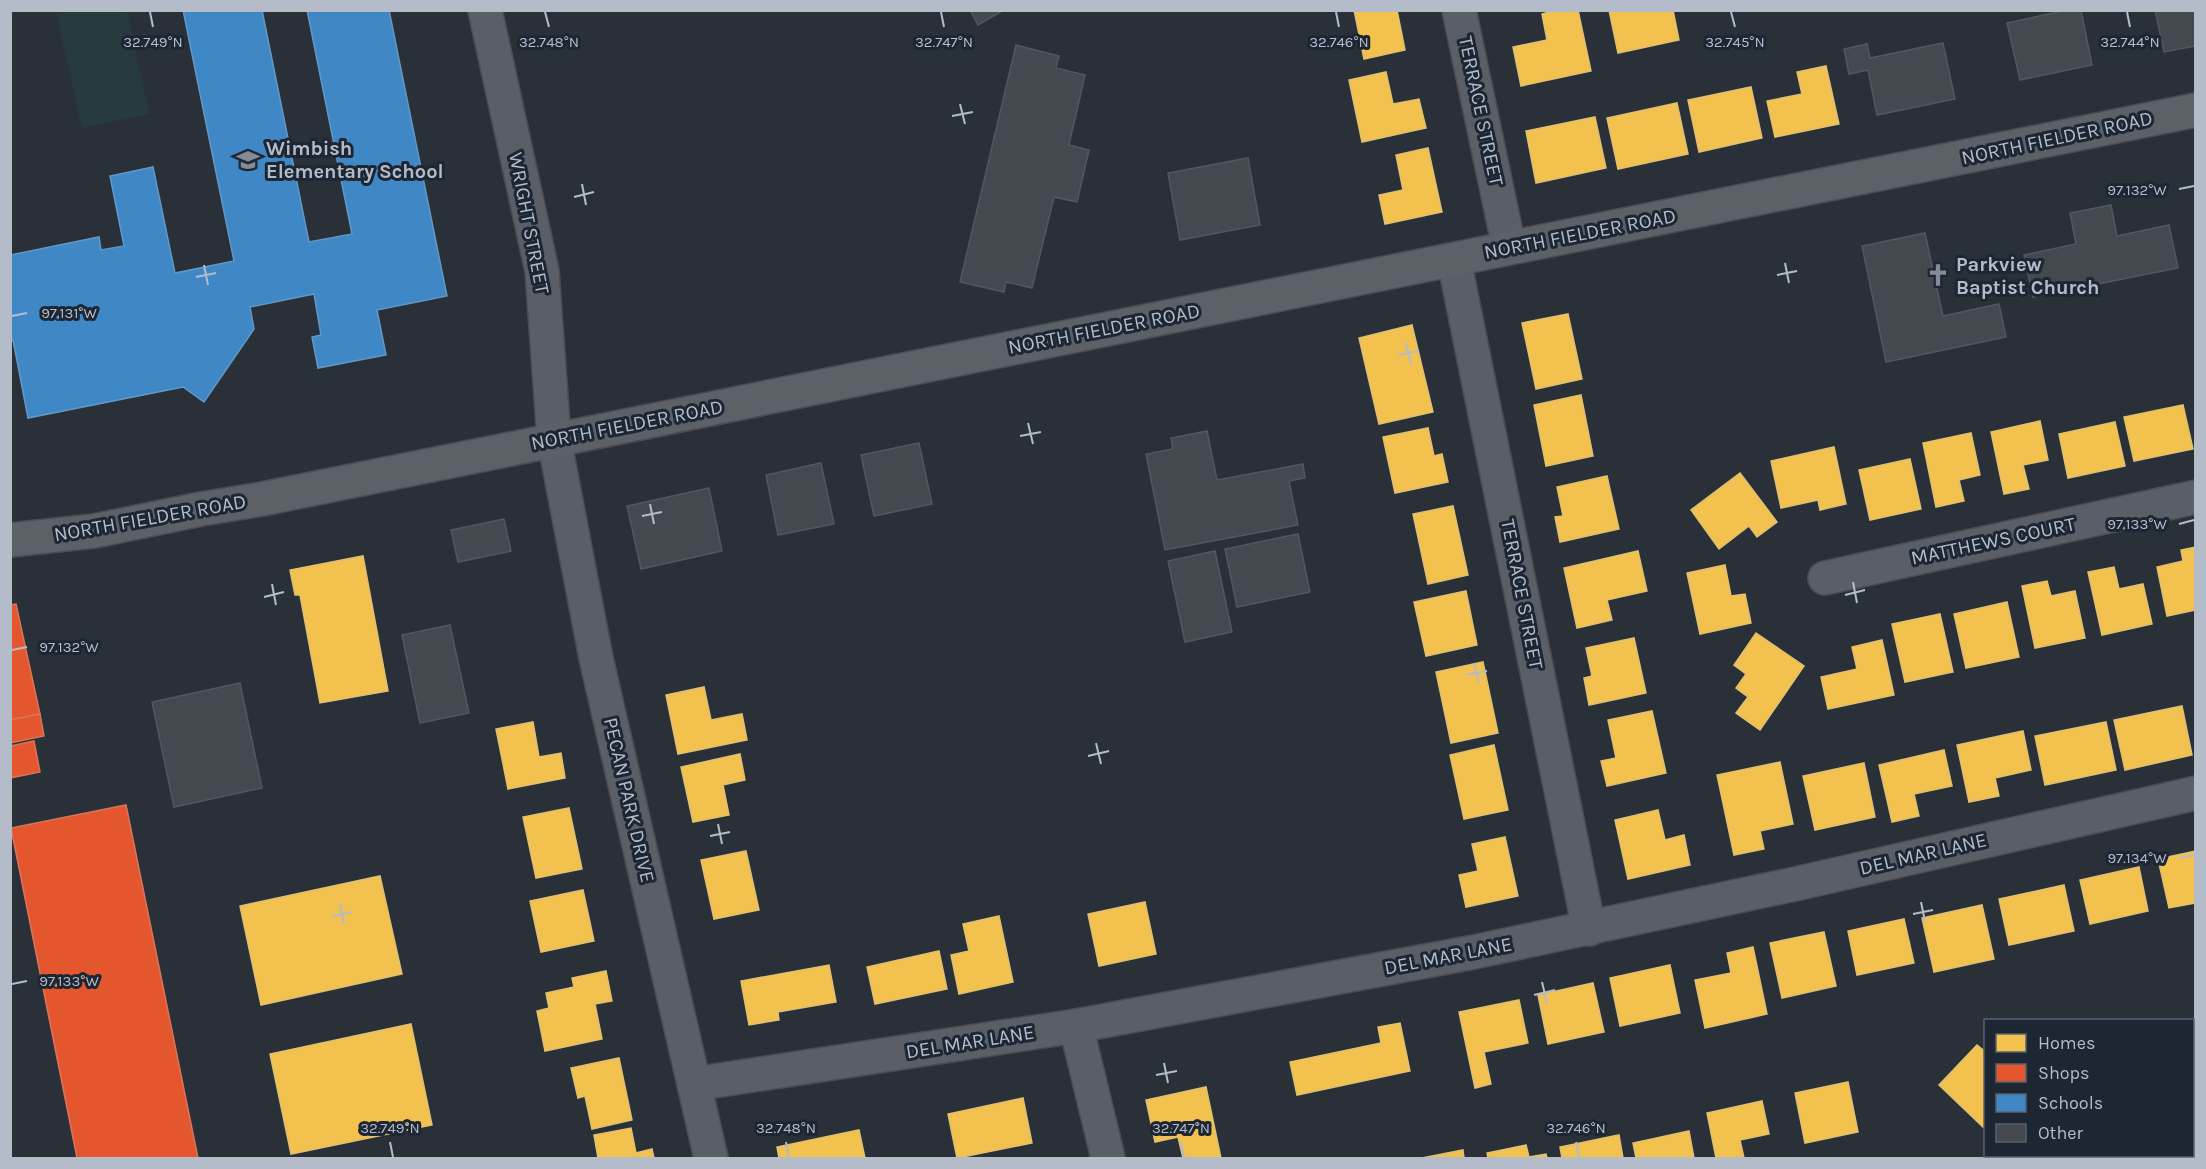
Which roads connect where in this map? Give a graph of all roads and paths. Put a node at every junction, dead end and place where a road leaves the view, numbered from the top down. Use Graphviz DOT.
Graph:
graph roads {
  1 [pos="485,10"];
  2 [pos="1460,10"];
  3 [pos="2196,110"];
  4 [pos="1509,247"];
  5 [pos="1454,260"];
  6 [pos="554,439"];
  7 [pos="2196,497"];
  8 [pos="10,540"];
  9 [pos="1825,578"];
  10 [pos="2196,793"];
  11 [pos="1589,929"];
  12 [pos="1076,1026"];
  13 [pos="694,1084"];
  14 [pos="711,1158"];
  15 [pos="1108,1158"];
  1 -- 6 [label="street, WRIGHT STREET"];
  2 -- 4 [label="street, TERRACE STREET"];
  3 -- 4 [label="main road, NORTH FIELDER ROAD"];
  4 -- 5 [label="main road, NORTH FIELDER ROAD"];
  5 -- 6 [label="main road, NORTH FIELDER ROAD"];
  5 -- 11 [label="street, TERRACE STREET"];
  6 -- 8 [label="main road, NORTH FIELDER ROAD"];
  6 -- 13 [label="street, PECAN PARK DRIVE"];
  7 -- 9 [label="street, MATTHEWS COURT"];
  10 -- 11 [label="street, DEL MAR LANE"];
  11 -- 12 [label="street, DEL MAR LANE"];
  12 -- 13 [label="street, DEL MAR LANE"];
  12 -- 15 [label="street"];
  13 -- 14 [label="street, PECAN PARK DRIVE"];
}
